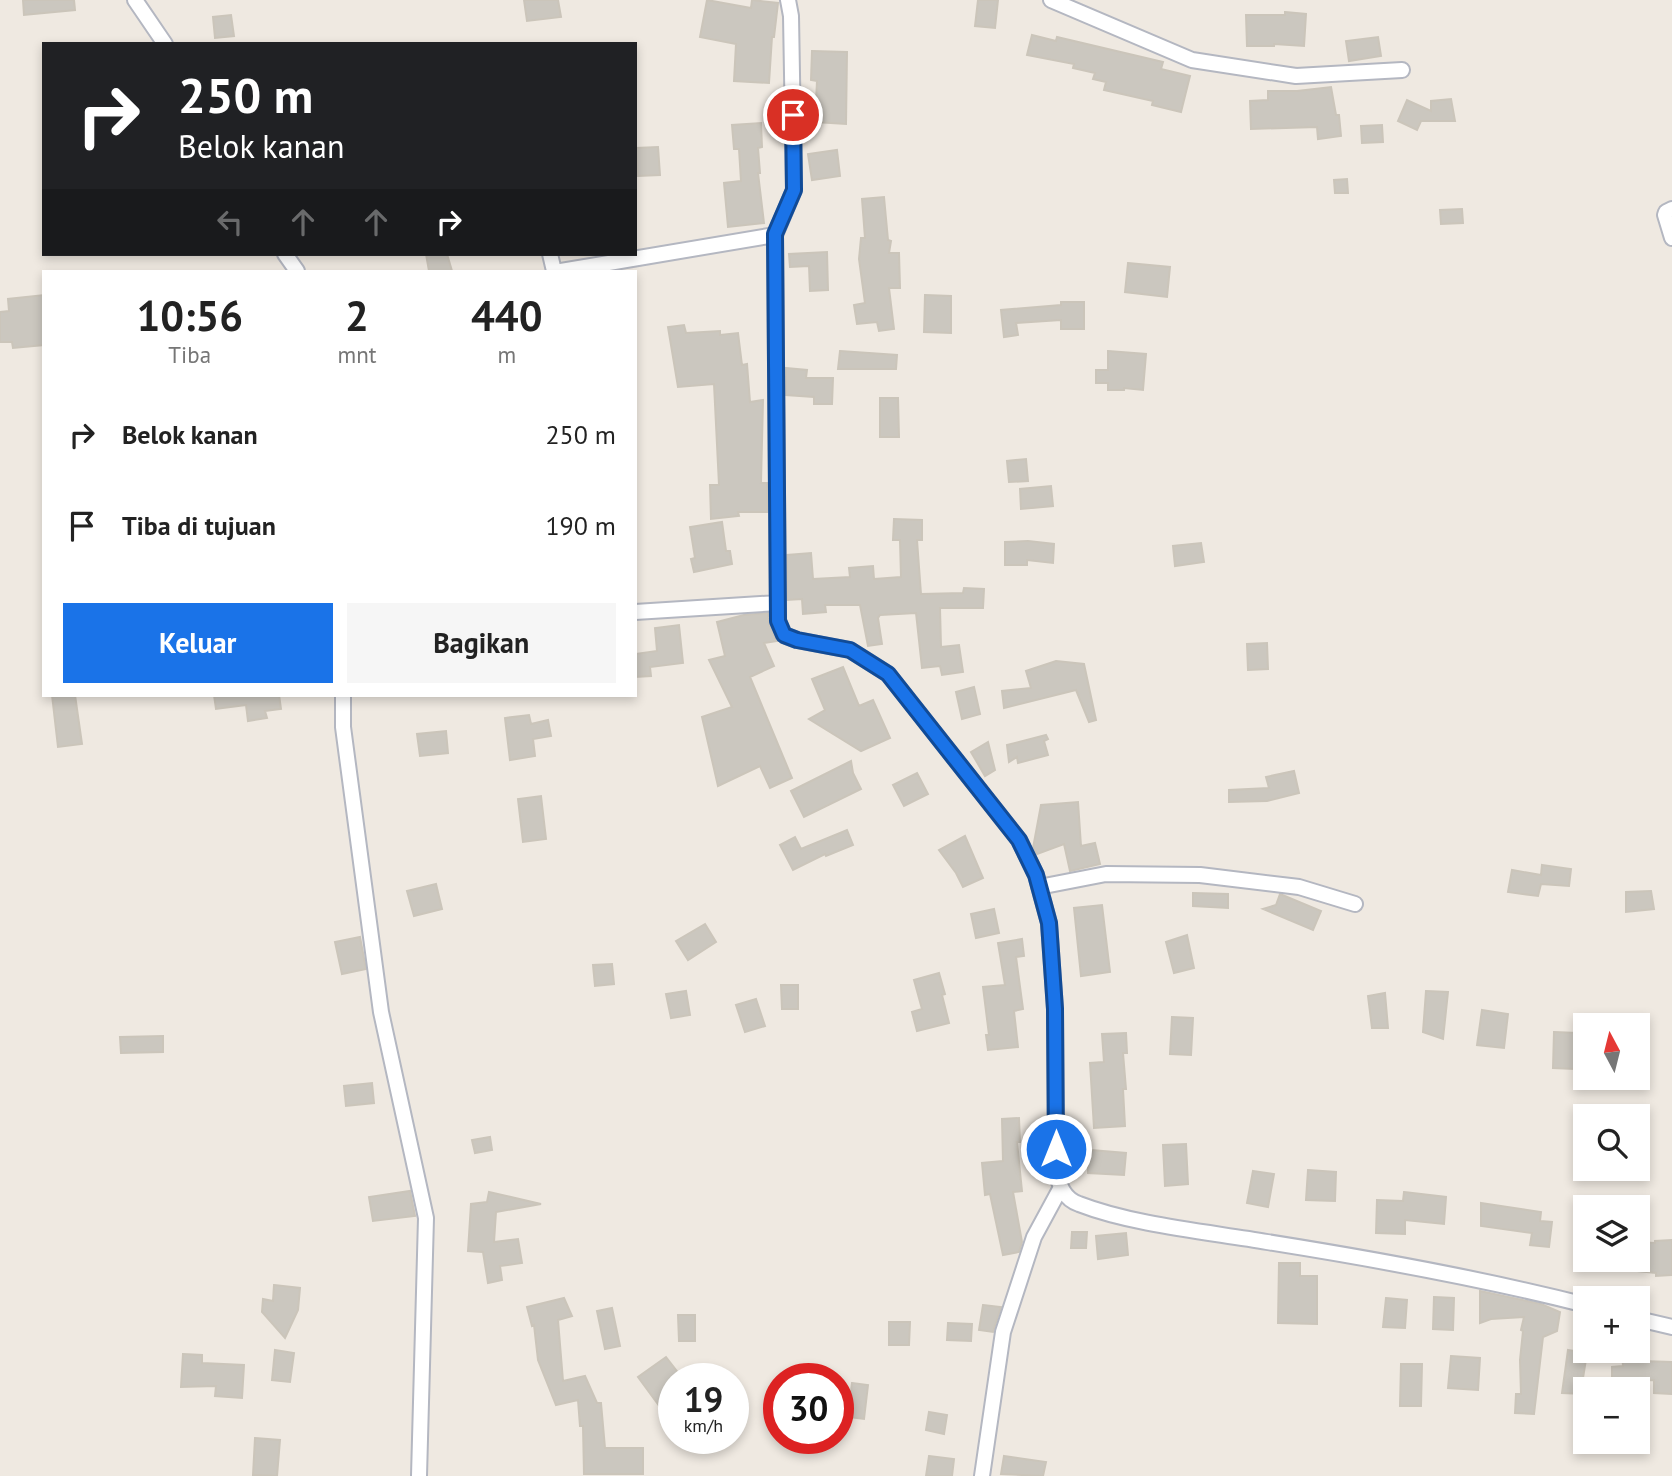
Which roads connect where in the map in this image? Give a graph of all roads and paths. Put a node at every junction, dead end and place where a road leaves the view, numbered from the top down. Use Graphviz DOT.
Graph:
graph roads {
  1 [pos="135,0"];
  2 [pos="788,0"];
  3 [pos="1051,0"];
  4 [pos="164,42"];
  5 [pos="1402,70"];
  6 [pos="1672,209"];
  7 [pos="775,234"];
  8 [pos="1672,238"];
  9 [pos="567,270"];
  10 [pos="778,603"];
  11 [pos="637,612"];
  12 [pos="343,697"];
  13 [pos="1039,887"];
  14 [pos="1354,904"];
  15 [pos="1060,1189"];
  16 [pos="1573,1302"];
  17 [pos="1650,1322"];
  18 [pos="1672,1327"];
  19 [pos="419,1476"];
  20 [pos="982,1476"];
  1 -- 4 [label="street"];
  2 -- 7 [label="street"];
  3 -- 5 [label="street"];
  6 -- 8 [label="street"];
  7 -- 9 [label="street"];
  7 -- 10 [label="street"];
  10 -- 11 [label="street"];
  10 -- 13 [label="street"];
  12 -- 19 [label="street"];
  13 -- 14 [label="street"];
  13 -- 15 [label="street"];
  15 -- 16 [label="street"];
  15 -- 20 [label="street"];
  17 -- 18 [label="street"];
}
